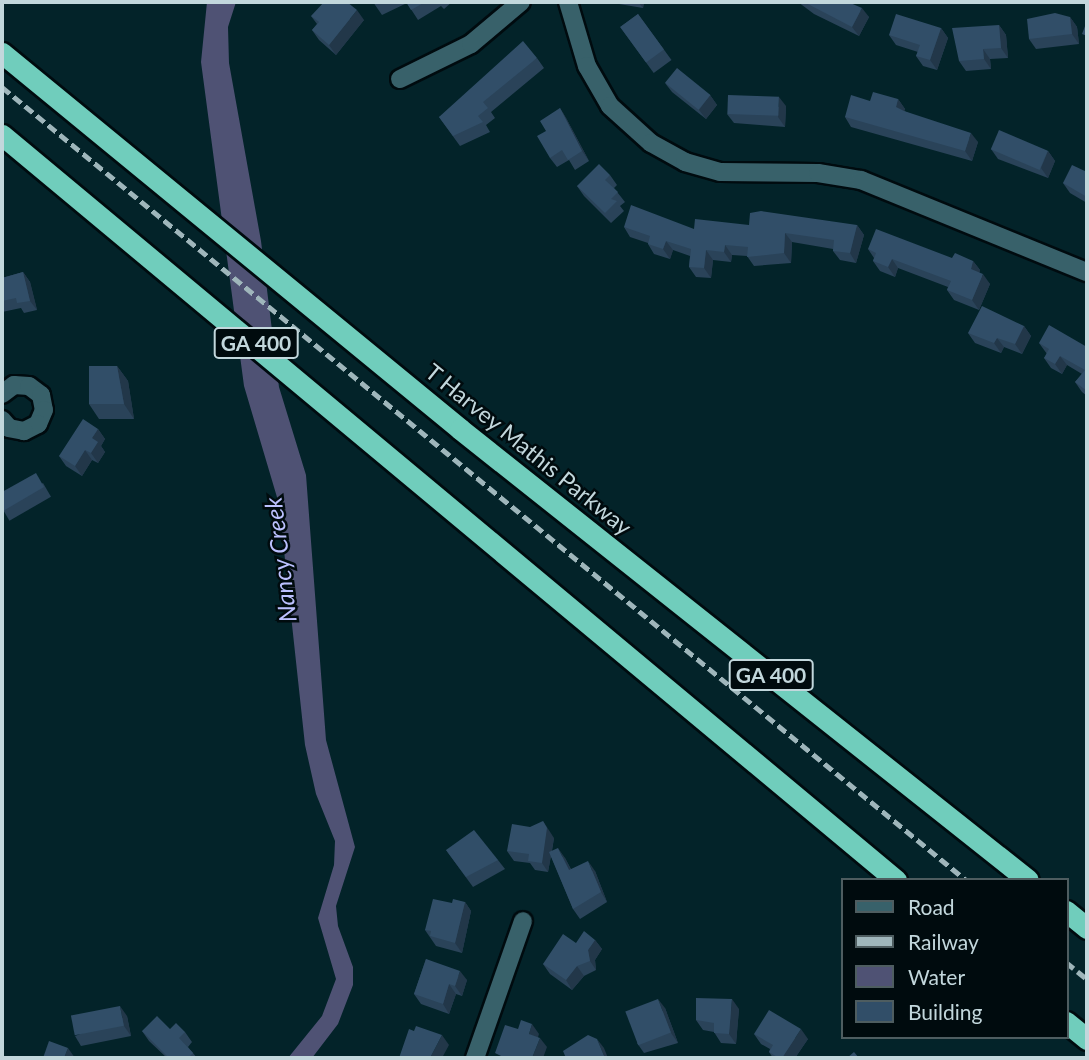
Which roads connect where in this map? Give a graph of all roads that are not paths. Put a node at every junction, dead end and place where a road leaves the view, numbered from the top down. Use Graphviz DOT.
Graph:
graph roads {
  1 [pos="521,2"];
  2 [pos="568,2"];
  3 [pos="2,53"];
  4 [pos="400,79"];
  5 [pos="2,135"];
  6 [pos="1087,272"];
  7 [pos="2,394"];
  8 [pos="4,426"];
  9 [pos="894,878"];
  10 [pos="1025,878"];
  11 [pos="1068,913"];
  12 [pos="523,921"];
  13 [pos="1087,928"];
  14 [pos="1068,1024"];
  15 [pos="1087,1040"];
  16 [pos="475,1058"];
  1 -- 4 [label="street"];
  2 -- 6 [label="street"];
  3 -- 10 [label="highway, T Harvey Mathis Parkway / GA 400"];
  5 -- 9 [label="highway, GA 400"];
  7 -- 8 [label="street"];
  11 -- 13 [label="highway"];
  12 -- 16 [label="street"];
  14 -- 15 [label="highway"];
}
